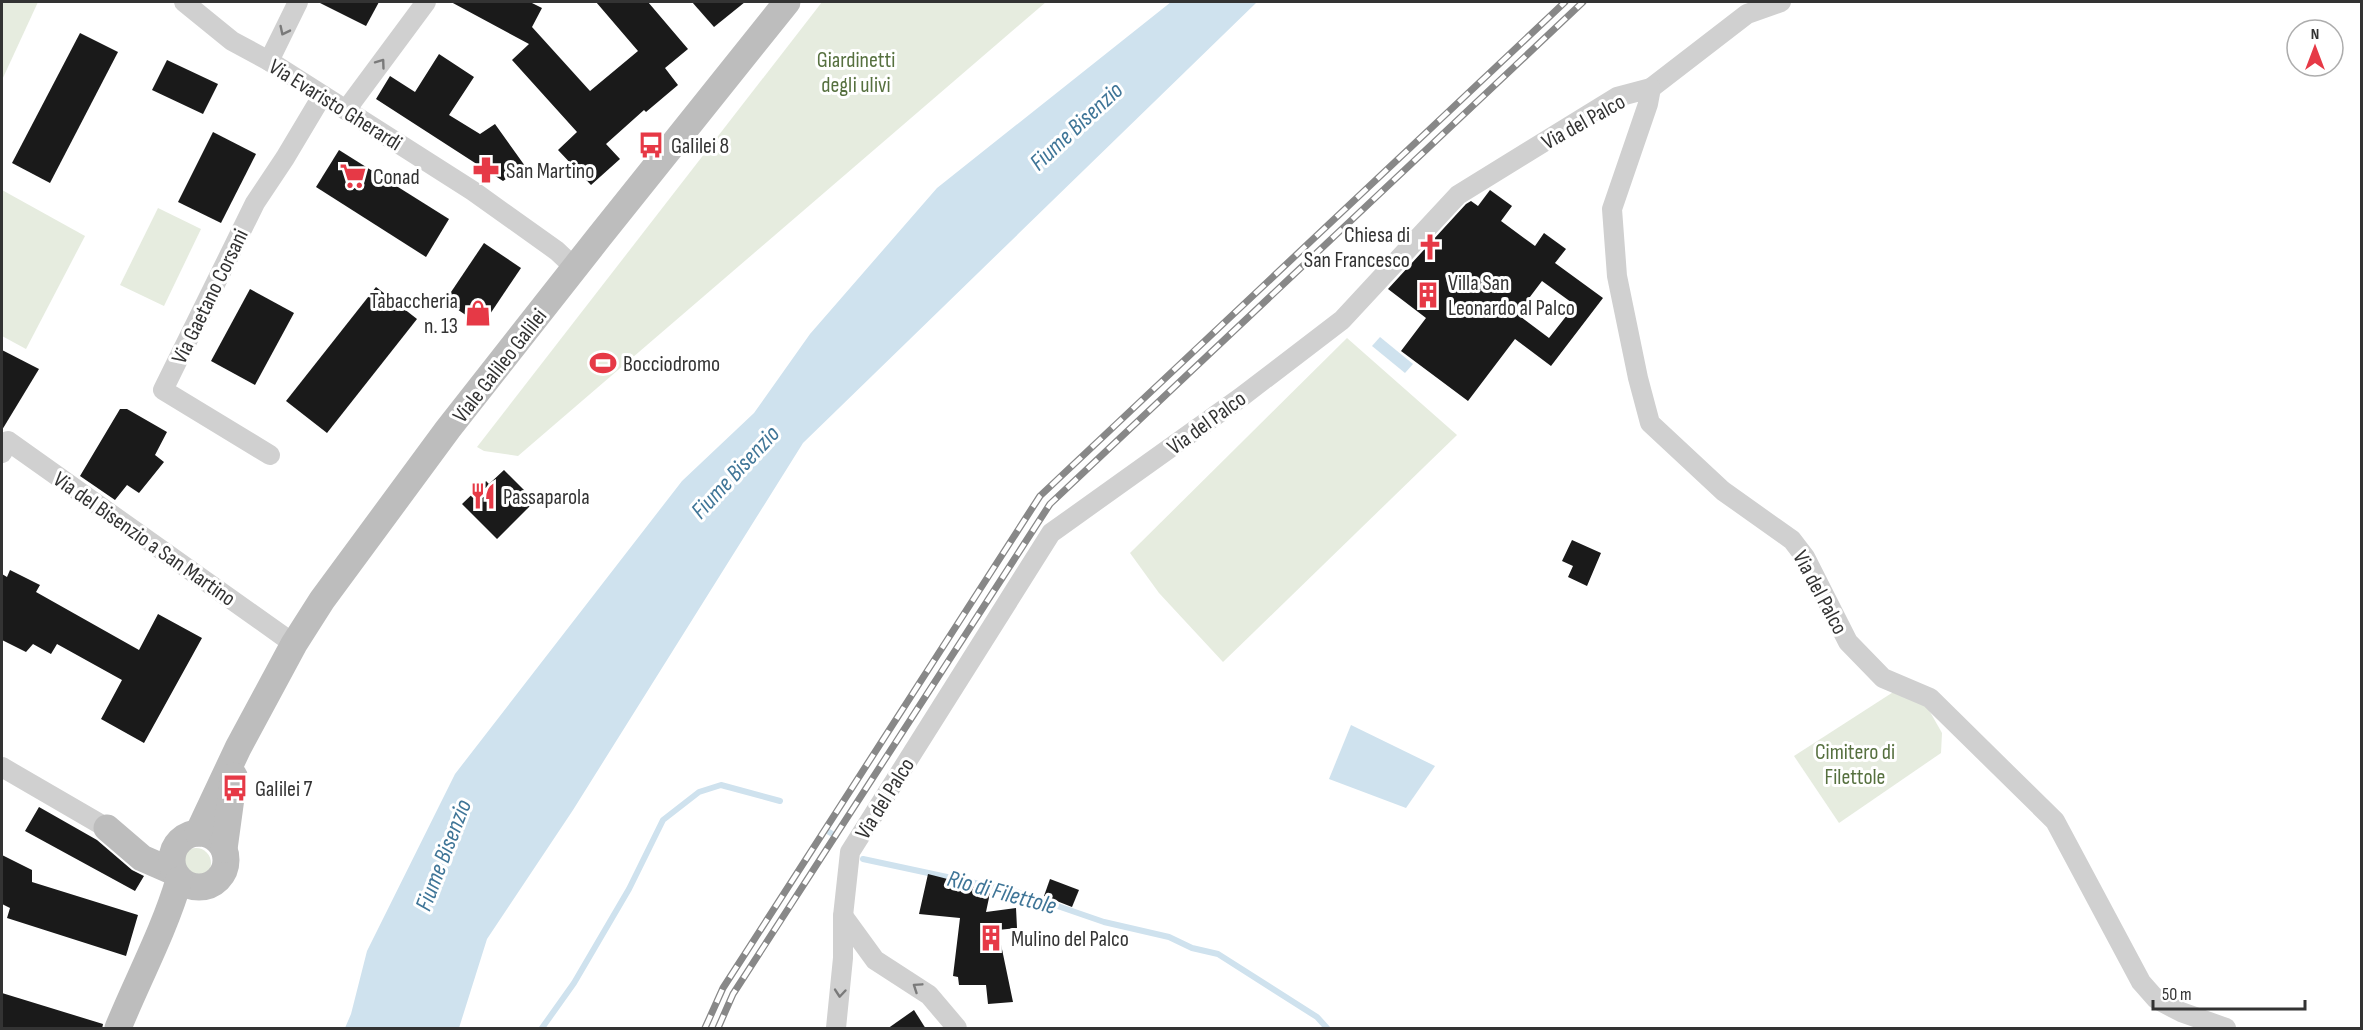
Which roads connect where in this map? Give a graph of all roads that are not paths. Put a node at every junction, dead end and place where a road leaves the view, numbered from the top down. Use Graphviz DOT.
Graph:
graph roads {
  1 [pos="184,2"];
  2 [pos="298,2"];
  3 [pos="426,2"];
  4 [pos="787,2"];
  5 [pos="1781,2"];
  6 [pos="269,61"];
  7 [pos="1651,88"];
  8 [pos="322,96"];
  9 [pos="346,111"];
  10 [pos="575,268"];
  11 [pos="2,453"];
  12 [pos="270,455"];
  13 [pos="294,644"];
  14 [pos="238,748"];
  15 [pos="2,766"];
  16 [pos="107,828"];
  17 [pos="187,839"];
  18 [pos="224,849"];
  19 [pos="185,880"];
  20 [pos="843,916"];
  21 [pos="843,958"];
  22 [pos="875,960"];
  23 [pos="118,1029"];
  24 [pos="837,1029"];
  25 [pos="957,1029"];
  26 [pos="2226,1029"];
  1 -- 6 [label="street, Via Evaristo Gherardi"];
  2 -- 6 [label="street, one-way"];
  9 -- 3 [label="street, one-way"];
  4 -- 10 [label="main road, Viale Galileo Galilei"];
  5 -- 7 [label="street"];
  6 -- 8 [label="street, Via Evaristo Gherardi"];
  7 -- 20 [label="street, Via del Palco"];
  7 -- 26 [label="street, Via del Palco"];
  8 -- 9 [label="street, Via Evaristo Gherardi"];
  8 -- 12 [label="street, Via Gaetano Corsani"];
  9 -- 10 [label="street, Via Evaristo Gherardi"];
  10 -- 13 [label="main road, Viale Galileo Galilei"];
  11 -- 13 [label="street, Via del Bisenzio a San Martino"];
  13 -- 14 [label="main road, Viale Galileo Galilei"];
  14 -- 17 [label="main road, Viale Galileo Galilei"];
  14 -- 18 [label="main road, Viale Galileo Galilei"];
  15 -- 16 [label="street"];
  16 -- 17 [label="main road"];
  16 -- 19 [label="main road"];
  17 -- 18 [label="main road"];
  17 -- 19 [label="main road, Viale Galileo Galilei"];
  18 -- 19 [label="main road, Viale Galileo Galilei"];
  19 -- 23 [label="main road, Viale Galileo Galilei"];
  20 -- 21 [label="street, Via del Palco"];
  20 -- 22 [label="street"];
  21 -- 22 [label="street"];
  21 -- 24 [label="street, Via del Palco, one-way"];
  25 -- 22 [label="street, one-way"];
}
